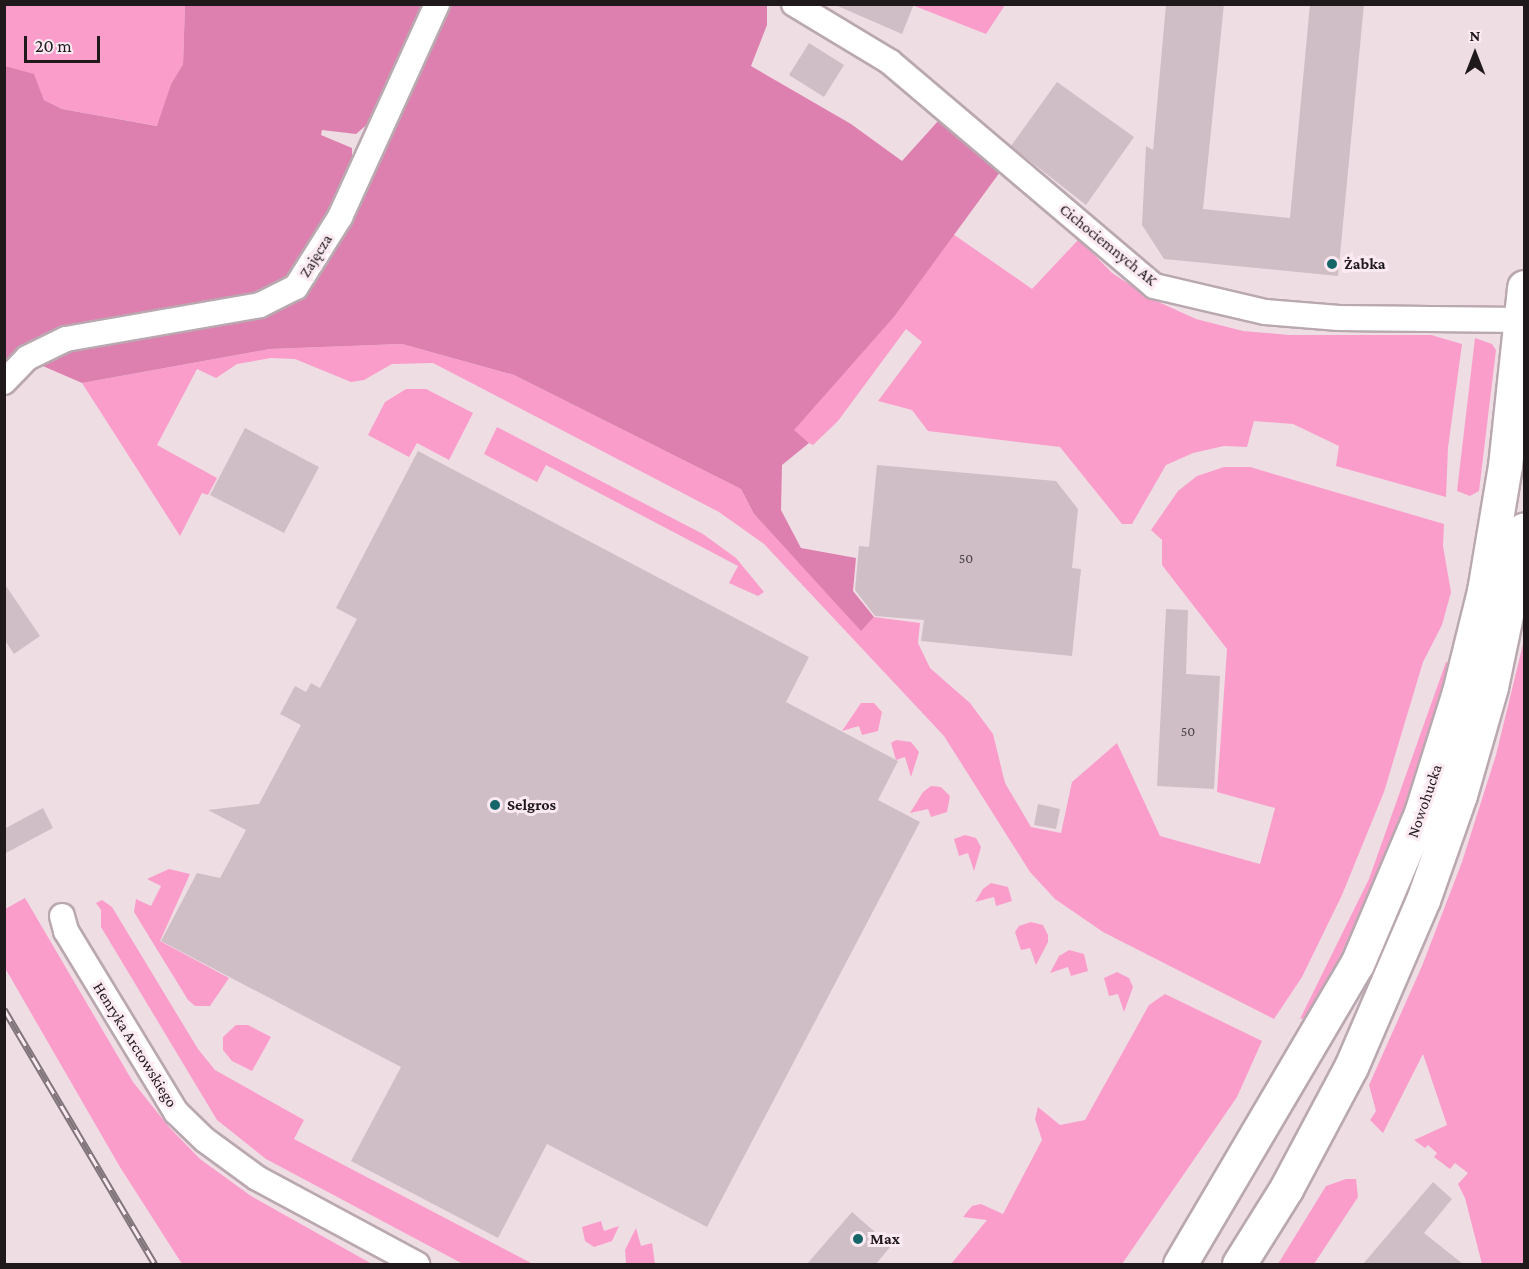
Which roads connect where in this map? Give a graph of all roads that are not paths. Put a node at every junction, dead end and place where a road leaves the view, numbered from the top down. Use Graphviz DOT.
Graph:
graph roads {
  1 [pos="437,4"];
  2 [pos="794,4"];
  3 [pos="1524,287"];
  4 [pos="1521,320"];
  5 [pos="4,382"];
  6 [pos="1524,529"];
  7 [pos="62,916"];
  8 [pos="417,1264"];
  9 [pos="1180,1264"];
  10 [pos="1239,1264"];
  1 -- 5 [label="street, Zajęcza"];
  2 -- 4 [label="street, Cichociemnych AK"];
  3 -- 4 [label="main road, Nowohucka"];
  4 -- 9 [label="main road, Nowohucka"];
  6 -- 10 [label="main road, Nowohucka"];
  7 -- 8 [label="street, Henryka Arctowskiego"];
}
